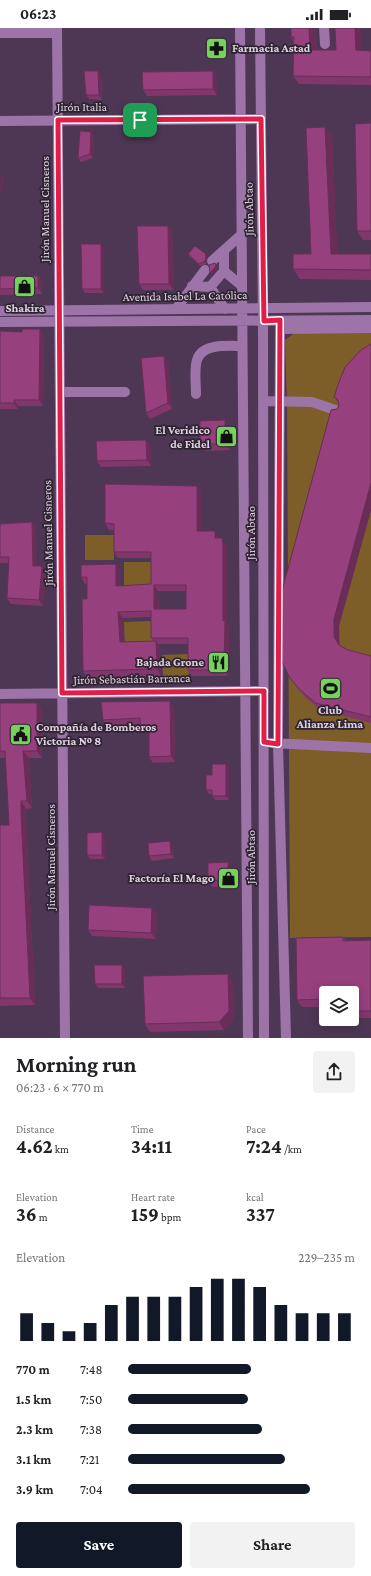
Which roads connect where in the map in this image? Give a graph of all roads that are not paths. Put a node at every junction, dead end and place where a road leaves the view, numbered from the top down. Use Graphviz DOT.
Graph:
graph roads {
  1 [pos="240,28"];
  2 [pos="260,28"];
  3 [pos="324,28"];
  4 [pos="57,30"];
  5 [pos="0,33"];
  6 [pos="324,44"];
  7 [pos="240,119"];
  8 [pos="261,119"];
  9 [pos="58,120"];
  10 [pos="0,121"];
  11 [pos="241,235"];
  12 [pos="224,251"];
  13 [pos="212,261"];
  14 [pos="205,270"];
  15 [pos="224,271"];
  16 [pos="192,286"];
  17 [pos="242,286"];
  18 [pos="210,287"];
  19 [pos="371,307"];
  20 [pos="242,308"];
  21 [pos="263,308"];
  22 [pos="176,309"];
  23 [pos="225,309"];
  24 [pos="0,311"];
  25 [pos="59,311"];
  26 [pos="371,320"];
  27 [pos="242,321"];
  28 [pos="264,321"];
  29 [pos="0,322"];
  30 [pos="59,322"];
  31 [pos="280,325"];
  32 [pos="371,328"];
  33 [pos="242,346"];
  34 [pos="60,392"];
  35 [pos="125,392"];
  36 [pos="196,394"];
  37 [pos="263,401"];
  38 [pos="279,401"];
  39 [pos="338,411"];
  40 [pos="245,691"];
  41 [pos="264,691"];
  42 [pos="62,693"];
  43 [pos="0,694"];
  44 [pos="264,742"];
  45 [pos="278,744"];
  46 [pos="371,748"];
  47 [pos="65,1038"];
  48 [pos="248,1038"];
  49 [pos="264,1038"];
  50 [pos="286,1038"];
  1 -- 7 [label="street, Jirón Abtao"];
  2 -- 8 [label="street, Jirón Abtao"];
  3 -- 6 [label="street"];
  4 -- 5 [label="street"];
  4 -- 9 [label="street, Jirón Manuel Cisneros"];
  7 -- 8 [label="street, Jirón Italia"];
  7 -- 9 [label="street, Jirón Italia"];
  7 -- 11 [label="street, Jirón Abtao"];
  8 -- 21 [label="street, Jirón Abtao"];
  9 -- 10 [label="street, Jirón Italia"];
  9 -- 25 [label="street, Jirón Manuel Cisneros"];
  11 -- 12 [label="street"];
  11 -- 17 [label="street, Jirón Abtao"];
  12 -- 13 [label="street"];
  12 -- 15 [label="street"];
  14 -- 16 [label="street"];
  15 -- 17 [label="street"];
  15 -- 18 [label="street"];
  16 -- 18 [label="street"];
  16 -- 22 [label="street"];
  17 -- 20 [label="street, Jirón Abtao"];
  18 -- 23 [label="street"];
  19 -- 21 [label="street, Avenida Isabel La Católica"];
  20 -- 21 [label="street, Avenida Isabel La Católica"];
  20 -- 23 [label="street, Avenida Isabel La Católica"];
  20 -- 27 [label="street, Jirón Abtao"];
  21 -- 28 [label="street, Jirón Abtao"];
  22 -- 23 [label="street, Avenida Isabel La Católica"];
  22 -- 25 [label="street, Avenida Isabel La Católica"];
  24 -- 25 [label="street, Avenida Isabel La Católica"];
  25 -- 30 [label="street, Jirón Manuel Cisneros"];
  26 -- 31 [label="street, Avenida Isabel La Católica"];
  27 -- 28 [label="street, Avenida Isabel La Católica"];
  27 -- 30 [label="street, Avenida Isabel La Católica"];
  27 -- 33 [label="street, Jirón Abtao"];
  28 -- 31 [label="street, Avenida Isabel La Católica"];
  28 -- 37 [label="street, Jirón Abtao"];
  29 -- 30 [label="street, Avenida Isabel La Católica"];
  30 -- 34 [label="street, Jirón Manuel Cisneros"];
  31 -- 32 [label="street"];
  31 -- 38 [label="street"];
  33 -- 36 [label="street"];
  33 -- 40 [label="street, Jirón Abtao"];
  34 -- 35 [label="street"];
  34 -- 42 [label="street, Jirón Manuel Cisneros"];
  37 -- 38 [label="street"];
  37 -- 41 [label="street, Jirón Abtao"];
  38 -- 39 [label="street"];
  38 -- 45 [label="street"];
  40 -- 41 [label="street, Jirón Sebastián Barranca"];
  40 -- 42 [label="street, Jirón Sebastián Barranca"];
  40 -- 48 [label="street, Jirón Abtao"];
  41 -- 44 [label="street, Jirón Abtao"];
  42 -- 43 [label="street, Jirón Sebastián Barranca"];
  42 -- 47 [label="street, Jirón Manuel Cisneros"];
  44 -- 45 [label="street"];
  44 -- 49 [label="street, Jirón Abtao"];
  45 -- 46 [label="street"];
  45 -- 50 [label="street"];
}
